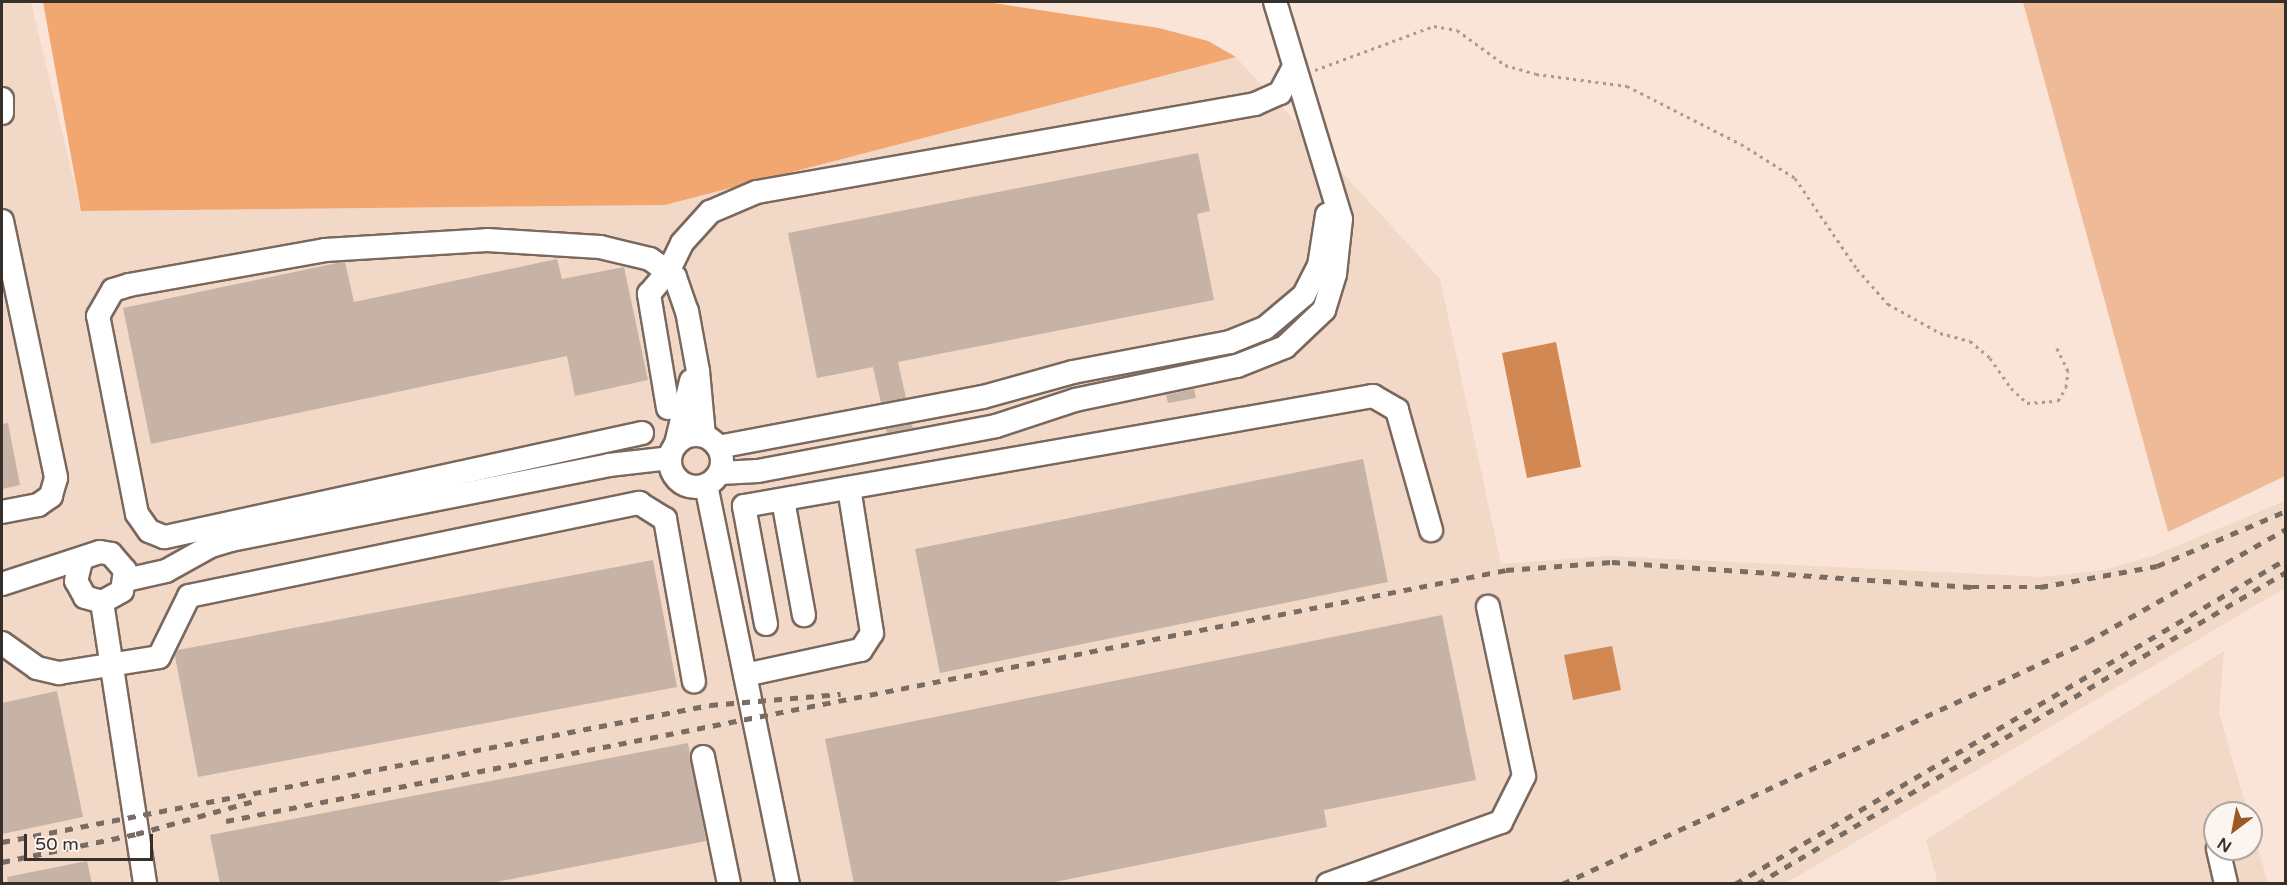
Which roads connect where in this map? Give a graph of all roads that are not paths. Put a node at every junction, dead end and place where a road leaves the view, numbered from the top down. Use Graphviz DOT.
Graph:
graph roads {
  1 [pos="1275,2"];
  2 [pos="1295,72"];
  3 [pos="2,99"];
  4 [pos="2,113"];
  5 [pos="1319,151"];
  6 [pos="2,221"];
  7 [pos="669,270"];
  8 [pos="693,343"];
  9 [pos="668,408"];
  10 [pos="642,433"];
  11 [pos="711,442"];
  12 [pos="673,451"];
  13 [pos="713,479"];
  14 [pos="849,488"];
  15 [pos="783,500"];
  16 [pos="2,512"];
  17 [pos="1431,530"];
  18 [pos="81,561"];
  19 [pos="126,580"];
  20 [pos="11,582"];
  21 [pos="80,591"];
  22 [pos="102,602"];
  23 [pos="1488,607"];
  24 [pos="804,615"];
  25 [pos="766,624"];
  26 [pos="2,643"];
  27 [pos="112,666"];
  28 [pos="746,675"];
  29 [pos="694,681"];
  30 [pos="703,757"];
  31 [pos="2221,861"];
  32 [pos="145,884"];
  33 [pos="729,884"];
  34 [pos="788,884"];
  35 [pos="1328,884"];
  36 [pos="2226,884"];
  1 -- 2 [label="street"];
  2 -- 5 [label="street"];
  2 -- 7 [label="street"];
  3 -- 4 [label="street"];
  5 -- 11 [label="street"];
  5 -- 13 [label="street"];
  6 -- 16 [label="street"];
  7 -- 8 [label="street"];
  7 -- 9 [label="street"];
  7 -- 10 [label="street"];
  8 -- 11 [label="street"];
  8 -- 12 [label="street"];
  11 -- 12 [label="street"];
  11 -- 13 [label="street"];
  12 -- 13 [label="street"];
  12 -- 19 [label="street"];
  13 -- 28 [label="street"];
  14 -- 15 [label="street"];
  14 -- 17 [label="street"];
  14 -- 28 [label="street"];
  15 -- 24 [label="street"];
  15 -- 25 [label="street"];
  18 -- 19 [label="street"];
  18 -- 20 [label="street"];
  18 -- 21 [label="street"];
  19 -- 22 [label="street"];
  20 -- 21 [label="street"];
  21 -- 22 [label="street"];
  22 -- 27 [label="street"];
  23 -- 35 [label="street"];
  26 -- 27 [label="street"];
  27 -- 29 [label="street"];
  27 -- 32 [label="street"];
  28 -- 34 [label="street"];
  30 -- 33 [label="street"];
  31 -- 36 [label="street"];
}
